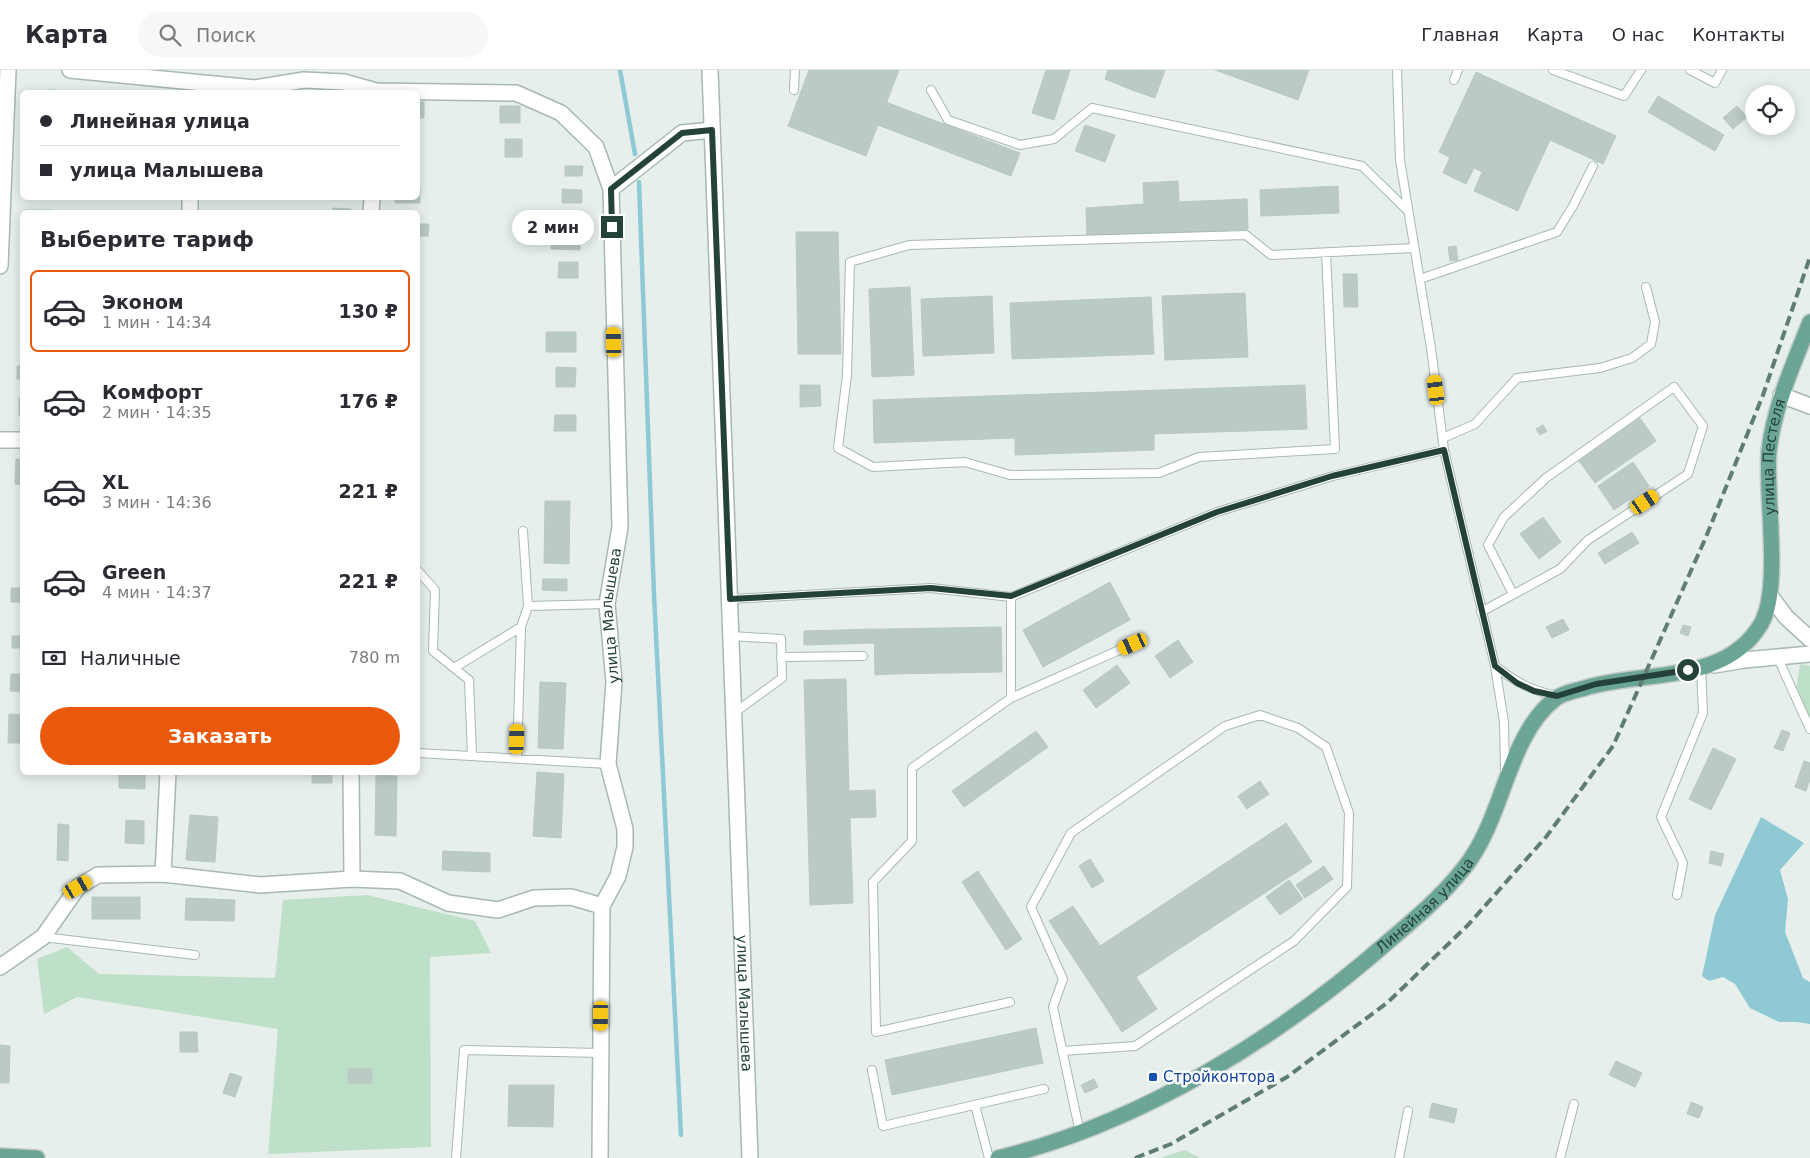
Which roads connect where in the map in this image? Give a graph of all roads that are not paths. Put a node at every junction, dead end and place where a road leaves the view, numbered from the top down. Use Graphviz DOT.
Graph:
graph roads {
  1 [pos="8,70"];
  2 [pos="70,70"];
  3 [pos="710,70"];
  4 [pos="795,70"];
  5 [pos="1397,70"];
  6 [pos="1458,70"];
  7 [pos="1553,70"];
  8 [pos="1641,70"];
  9 [pos="1690,70"];
  10 [pos="1722,70"];
  11 [pos="1454,80"];
  12 [pos="194,82"];
  13 [pos="370,90"];
  14 [pos="794,90"];
  15 [pos="931,90"];
  16 [pos="420,92"];
  17 [pos="712,130"];
  18 [pos="1593,166"];
  19 [pos="611,189"];
  20 [pos="1408,211"];
  21 [pos="1414,248"];
  22 [pos="1326,253"];
  23 [pos="0,266"];
  24 [pos="1420,279"];
  25 [pos="1646,287"];
  26 [pos="1810,322"];
  27 [pos="1781,395"];
  28 [pos="1810,406"];
  29 [pos="1443,438"];
  30 [pos="0,440"];
  31 [pos="20,440"];
  32 [pos="1444,450"];
  33 [pos="523,531"];
  34 [pos="420,573"];
  35 [pos="1513,594"];
  36 [pos="1011,596"];
  37 [pos="1771,596"];
  38 [pos="730,599"];
  39 [pos="607,604"];
  40 [pos="528,606"];
  41 [pos="1481,612"];
  42 [pos="520,627"];
  43 [pos="731,636"];
  44 [pos="1810,639"];
  45 [pos="1133,644"];
  46 [pos="1810,654"];
  47 [pos="863,656"];
  48 [pos="1777,656"];
  49 [pos="781,657"];
  50 [pos="1495,666"];
  51 [pos="1701,667"];
  52 [pos="454,668"];
  53 [pos="1557,696"];
  54 [pos="1011,698"];
  55 [pos="734,714"];
  56 [pos="1810,729"];
  57 [pos="420,753"];
  58 [pos="472,755"];
  59 [pos="516,758"];
  60 [pos="608,764"];
  61 [pos="168,775"];
  62 [pos="351,775"];
  63 [pos="1505,787"];
  64 [pos="163,874"];
  65 [pos="352,879"];
  66 [pos="1677,895"];
  67 [pos="602,906"];
  68 [pos="44,937"];
  69 [pos="195,955"];
  70 [pos="0,967"];
  71 [pos="1010,1002"];
  72 [pos="1062,1051"];
  73 [pos="601,1053"];
  74 [pos="872,1070"];
  75 [pos="1044,1089"];
  76 [pos="1574,1104"];
  77 [pos="975,1105"];
  78 [pos="1408,1111"];
  79 [pos="1080,1133"];
  80 [pos="0,1156"];
  81 [pos="37,1158"];
  82 [pos="456,1158"];
  83 [pos="600,1158"];
  84 [pos="750,1158"];
  85 [pos="989,1158"];
  86 [pos="998,1158"];
  87 [pos="1399,1158"];
  88 [pos="1560,1158"];
  1 -- 23 [label="street"];
  2 -- 12 [label="street, улица Малышева"];
  3 -- 17 [label="street, улица Малышева"];
  4 -- 14 [label="lane"];
  5 -- 20 [label="lane"];
  6 -- 11 [label="lane"];
  7 -- 8 [label="lane"];
  9 -- 10 [label="lane"];
  12 -- 13 [label="street, улица Малышева"];
  15 -- 20 [label="lane"];
  16 -- 19 [label="street, улица Малышева"];
  17 -- 19 [label="street"];
  17 -- 38 [label="street, улица Малышева"];
  18 -- 24 [label="lane"];
  19 -- 39 [label="street, улица Малышева"];
  20 -- 21 [label="lane"];
  21 -- 22 [label="lane"];
  21 -- 24 [label="lane"];
  22 -- 22 [label="lane"];
  24 -- 29 [label="lane"];
  25 -- 29 [label="lane"];
  26 -- 27 [label="main road, улица Пестеля"];
  27 -- 28 [label="street"];
  27 -- 37 [label="main road, улица Пестеля"];
  29 -- 32 [label="lane"];
  30 -- 31 [label="street"];
  32 -- 36 [label="lane"];
  32 -- 41 [label="lane"];
  33 -- 40 [label="lane"];
  34 -- 52 [label="lane"];
  35 -- 35 [label="lane"];
  35 -- 41 [label="lane"];
  36 -- 38 [label="lane"];
  36 -- 54 [label="lane"];
  37 -- 44 [label="street"];
  37 -- 51 [label="main road, Линейная улица"];
  38 -- 43 [label="street, улица Малышева"];
  39 -- 40 [label="lane"];
  39 -- 60 [label="street, улица Малышева"];
  40 -- 42 [label="lane"];
  41 -- 50 [label="lane"];
  42 -- 52 [label="lane"];
  42 -- 59 [label="lane"];
  43 -- 49 [label="lane"];
  43 -- 55 [label="street, улица Малышева"];
  45 -- 54 [label="lane"];
  46 -- 48 [label="street"];
  47 -- 49 [label="lane"];
  48 -- 51 [label="street"];
  48 -- 56 [label="lane"];
  49 -- 55 [label="lane"];
  50 -- 53 [label="lane"];
  50 -- 63 [label="lane"];
  51 -- 53 [label="main road, Линейная улица"];
  51 -- 66 [label="lane"];
  52 -- 58 [label="lane"];
  53 -- 63 [label="main road, Линейная улица"];
  54 -- 71 [label="lane"];
  55 -- 84 [label="street, улица Малышева"];
  57 -- 58 [label="lane"];
  58 -- 59 [label="lane"];
  59 -- 60 [label="lane"];
  60 -- 67 [label="street, улица Малышева"];
  61 -- 64 [label="street"];
  62 -- 65 [label="street"];
  63 -- 79 [label="main road, Линейная улица"];
  64 -- 65 [label="street"];
  64 -- 68 [label="street"];
  65 -- 67 [label="street"];
  67 -- 73 [label="street, улица Малышева"];
  68 -- 69 [label="lane"];
  68 -- 70 [label="street"];
  72 -- 72 [label="lane"];
  72 -- 79 [label="lane"];
  73 -- 82 [label="lane"];
  73 -- 83 [label="street, улица Малышева"];
  74 -- 77 [label="lane"];
  75 -- 77 [label="lane"];
  76 -- 88 [label="lane"];
  77 -- 85 [label="lane"];
  78 -- 87 [label="lane"];
  79 -- 86 [label="main road, Линейная улица"];
  80 -- 81 [label="main road"];
}
